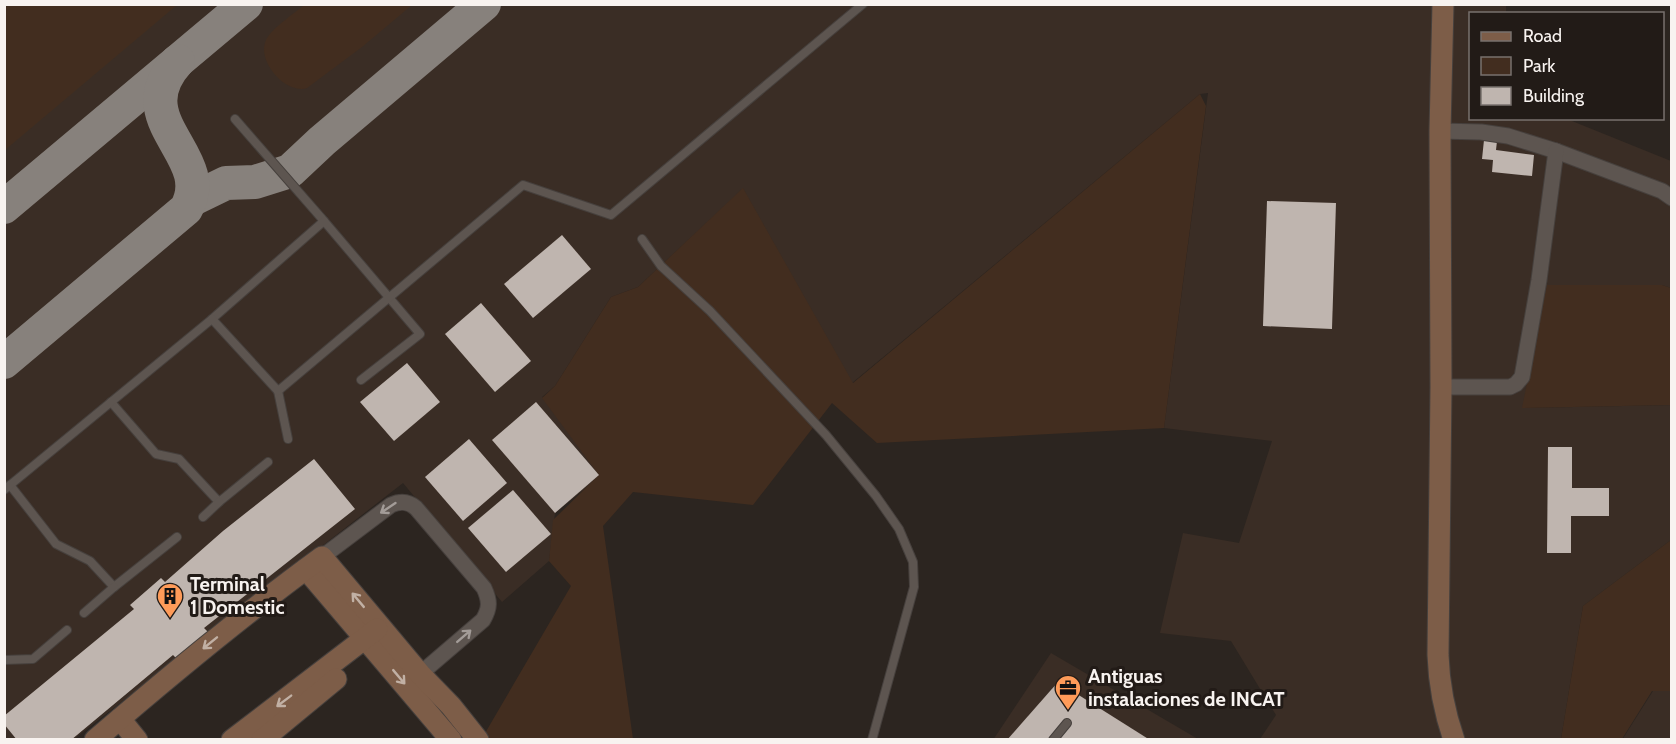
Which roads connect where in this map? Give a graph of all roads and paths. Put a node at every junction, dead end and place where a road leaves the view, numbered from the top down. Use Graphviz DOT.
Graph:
graph roads {
  1 [pos="863,4"];
  2 [pos="1443,4"];
  3 [pos="234,118"];
  4 [pos="1440,131"];
  5 [pos="1556,151"];
  6 [pos="1671,198"];
  7 [pos="324,221"];
  8 [pos="642,239"];
  9 [pos="390,297"];
  10 [pos="212,318"];
  11 [pos="361,380"];
  12 [pos="1442,387"];
  13 [pos="278,391"];
  14 [pos="111,402"];
  15 [pos="288,439"];
  16 [pos="268,462"];
  17 [pos="7,488"];
  18 [pos="219,502"];
  19 [pos="203,517"];
  20 [pos="177,537"];
  21 [pos="314,563"];
  22 [pos="114,587"];
  23 [pos="84,613"];
  24 [pos="67,630"];
  25 [pos="378,639"];
  26 [pos="4,660"];
  27 [pos="420,674"];
  28 [pos="120,719"];
  29 [pos="1067,723"];
  30 [pos="100,738"];
  31 [pos="137,740"];
  32 [pos="232,740"];
  33 [pos="261,740"];
  34 [pos="451,740"];
  35 [pos="478,740"];
  36 [pos="872,740"];
  37 [pos="1053,740"];
  38 [pos="1454,740"];
  1 -- 9 [label="lane"];
  2 -- 4 [label="street"];
  3 -- 7 [label="lane"];
  4 -- 5 [label="street"];
  4 -- 12 [label="street"];
  5 -- 6 [label="street"];
  5 -- 12 [label="street"];
  7 -- 9 [label="lane"];
  7 -- 10 [label="lane"];
  8 -- 36 [label="lane"];
  9 -- 11 [label="lane"];
  9 -- 13 [label="lane"];
  10 -- 13 [label="lane"];
  10 -- 14 [label="lane"];
  12 -- 38 [label="street"];
  13 -- 15 [label="lane"];
  14 -- 17 [label="lane"];
  14 -- 18 [label="lane"];
  16 -- 18 [label="lane"];
  17 -- 22 [label="lane"];
  18 -- 19 [label="lane"];
  20 -- 22 [label="lane"];
  21 -- 25 [label="street"];
  27 -- 21 [label="street, one-way"];
  21 -- 28 [label="street, one-way"];
  22 -- 23 [label="lane"];
  24 -- 26 [label="lane"];
  25 -- 27 [label="street"];
  25 -- 32 [label="street, one-way"];
  25 -- 33 [label="street"];
  25 -- 34 [label="street, one-way"];
  27 -- 35 [label="street"];
  28 -- 30 [label="street"];
  28 -- 31 [label="street"];
  29 -- 37 [label="lane"];
}
